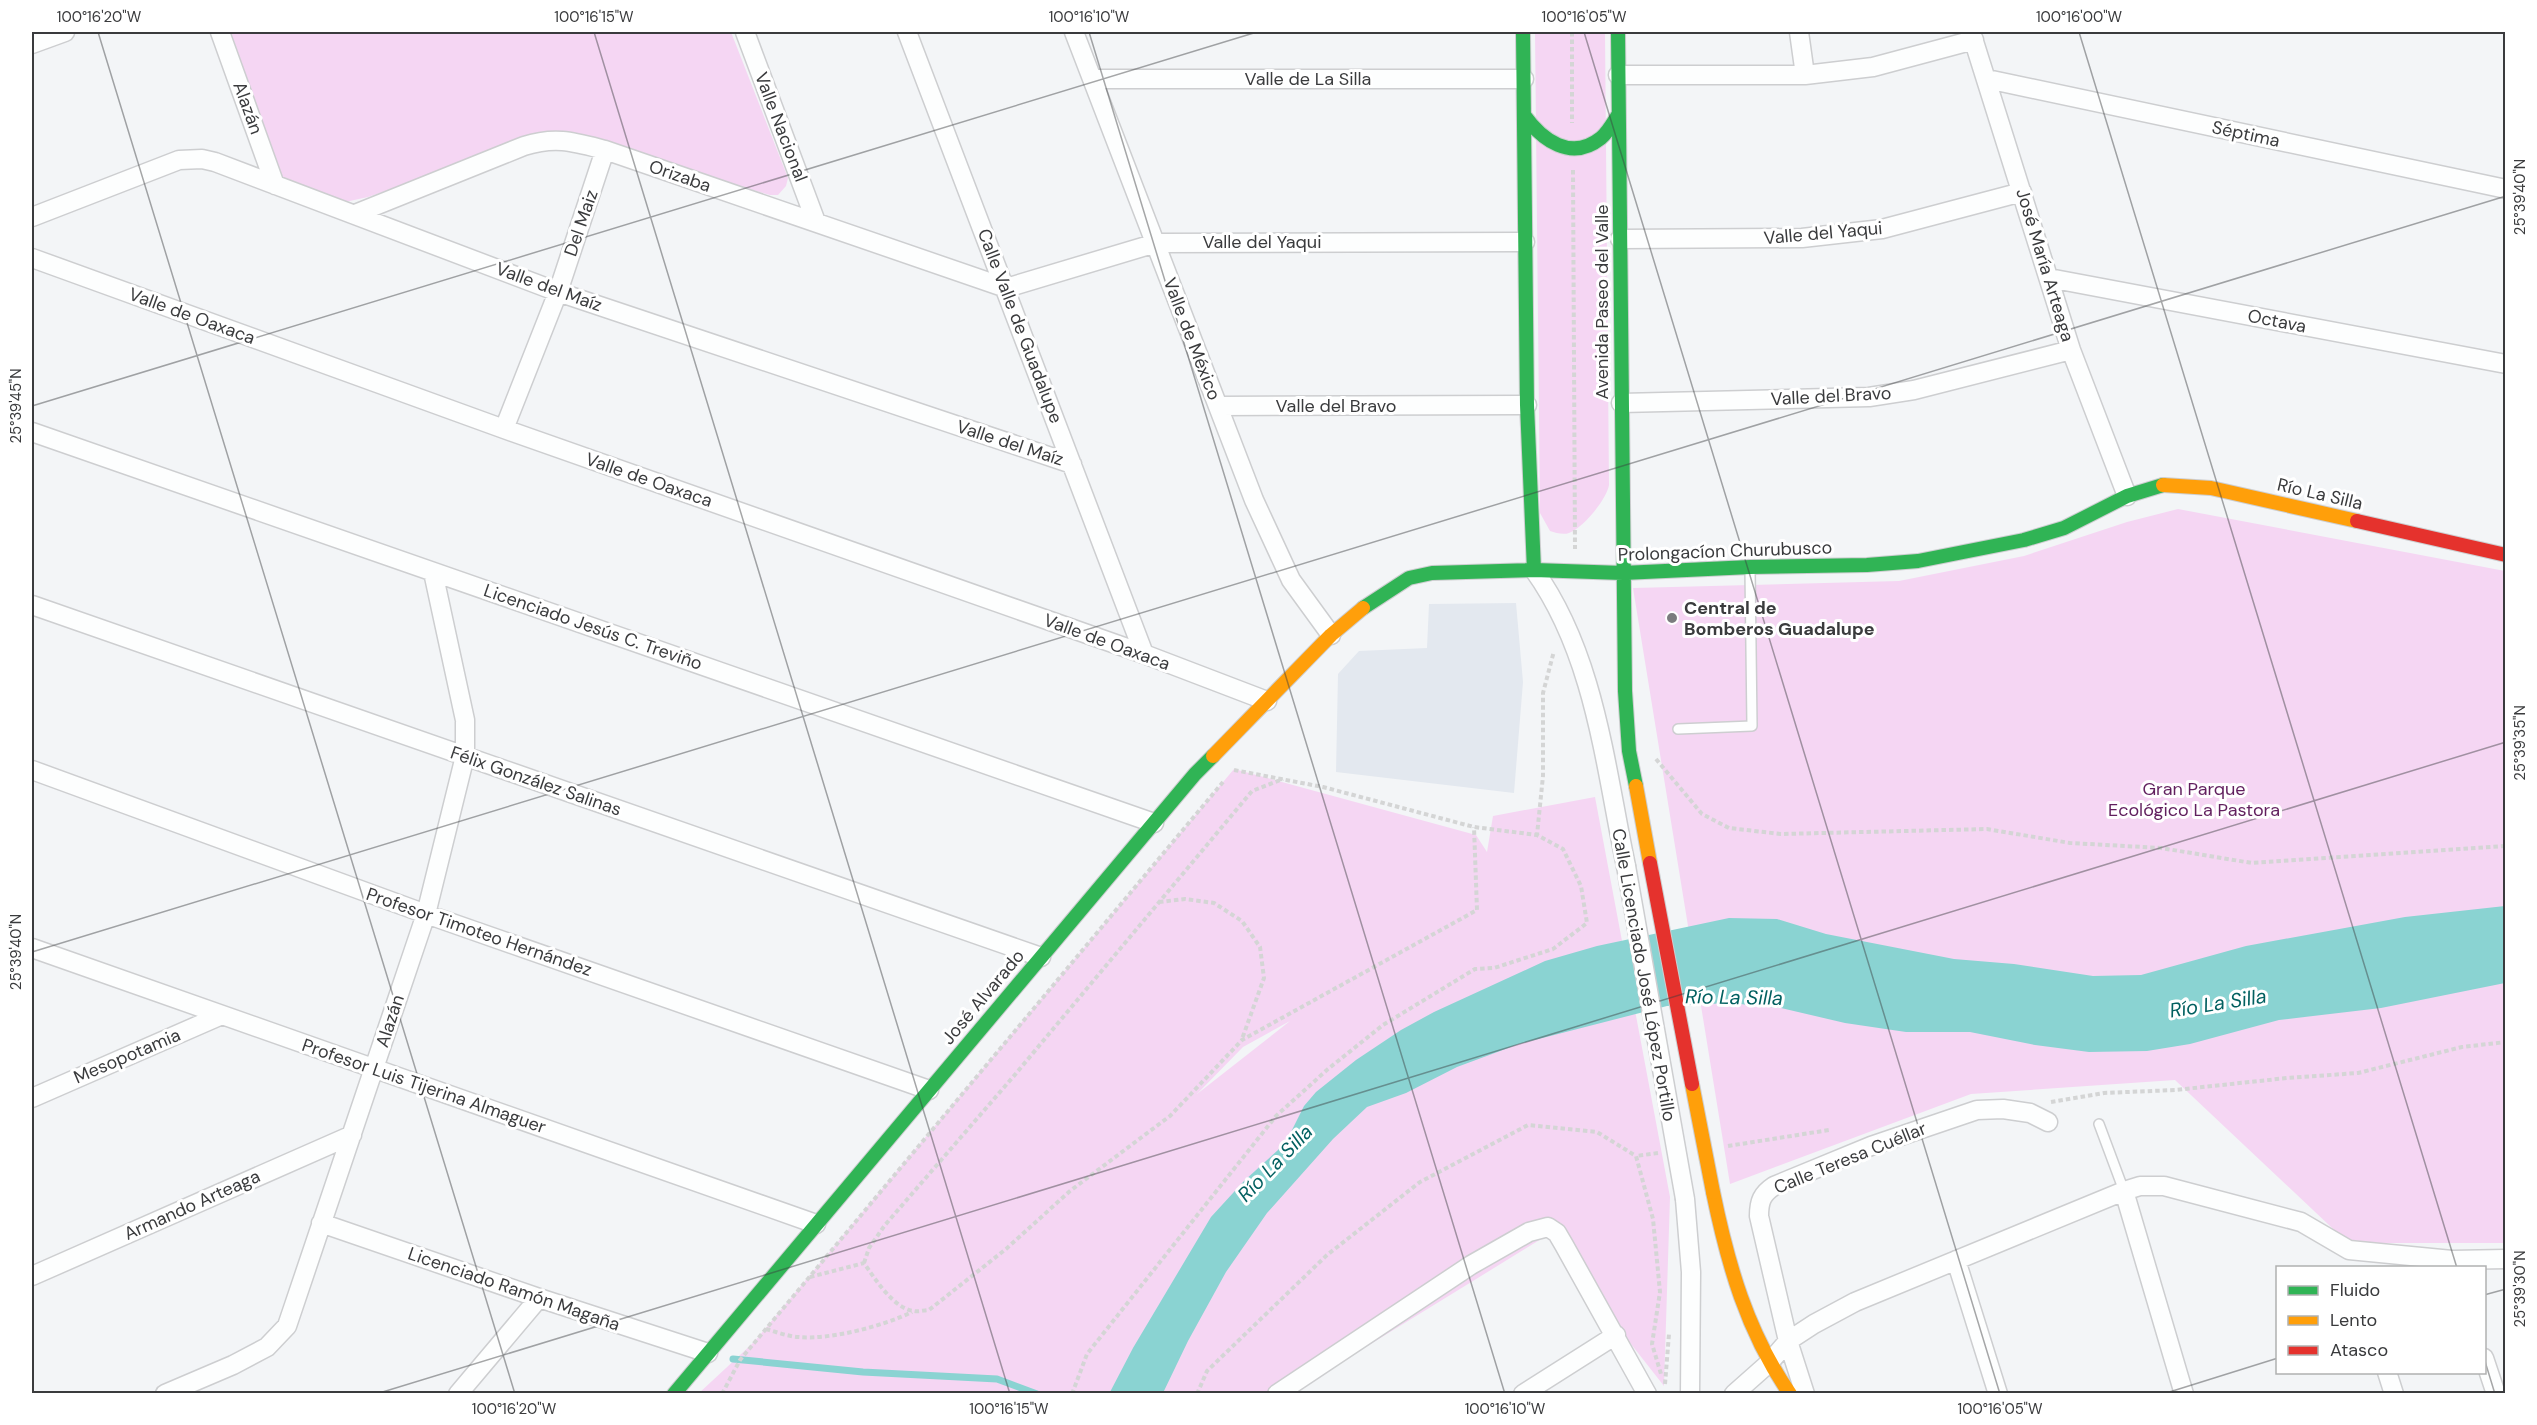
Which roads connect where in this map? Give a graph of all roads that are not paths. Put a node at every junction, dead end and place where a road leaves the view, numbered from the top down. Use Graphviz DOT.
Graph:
graph roads {
  1 [pos="65,32"];
  2 [pos="220,32"];
  3 [pos="745,32"];
  4 [pos="906,32"];
  5 [pos="1074,32"];
  6 [pos="1523,32"];
  7 [pos="1618,32"];
  8 [pos="1799,32"];
  9 [pos="1973,36"];
  10 [pos="33,39"];
  11 [pos="1618,75"];
  12 [pos="1805,75"];
  13 [pos="1092,79"];
  14 [pos="1524,79"];
  15 [pos="1987,79"];
  16 [pos="1618,115"];
  17 [pos="1524,116"];
  18 [pos="605,150"];
  19 [pos="275,185"];
  20 [pos="2505,189"];
  21 [pos="2022,192"];
  22 [pos="355,214"];
  23 [pos="32,217"];
  24 [pos="816,222"];
  25 [pos="1620,239"];
  26 [pos="1525,242"];
  27 [pos="1155,243"];
  28 [pos="32,258"];
  29 [pos="2049,278"];
  30 [pos="1006,288"];
  31 [pos="558,292"];
  32 [pos="2071,350"];
  33 [pos="2505,364"];
  34 [pos="1621,403"];
  35 [pos="1527,405"];
  36 [pos="1218,406"];
  37 [pos="504,429"];
  38 [pos="32,432"];
  39 [pos="1072,464"];
  40 [pos="2127,496"];
  41 [pos="2505,555"];
  42 [pos="1750,567"];
  43 [pos="1534,570"];
  44 [pos="433,572"];
  45 [pos="1623,573"];
  46 [pos="32,604"];
  47 [pos="1331,635"];
  48 [pos="1144,654"];
  49 [pos="1267,701"];
  50 [pos="1678,729"];
  51 [pos="465,756"];
  52 [pos="32,770"];
  53 [pos="1154,823"];
  54 [pos="426,914"];
  55 [pos="32,948"];
  56 [pos="1041,957"];
  57 [pos="222,1015"];
  58 [pos="374,1068"];
  59 [pos="929,1090"];
  60 [pos="32,1098"];
  61 [pos="2048,1122"];
  62 [pos="2099,1124"];
  63 [pos="352,1135"];
  64 [pos="2124,1191"];
  65 [pos="321,1222"];
  66 [pos="816,1224"];
  67 [pos="2352,1259"];
  68 [pos="2505,1259"];
  69 [pos="1956,1260"];
  70 [pos="2453,1264"];
  71 [pos="32,1276"];
  72 [pos="539,1298"];
  73 [pos="1616,1335"];
  74 [pos="1788,1341"];
  75 [pos="708,1353"];
  76 [pos="1769,1363"];
  77 [pos="2486,1364"];
  78 [pos="2388,1374"];
  79 [pos="165,1394"];
  80 [pos="458,1394"];
  81 [pos="674,1394"];
  82 [pos="1276,1394"];
  83 [pos="1523,1394"];
  84 [pos="1647,1394"];
  85 [pos="1690,1394"];
  86 [pos="1734,1394"];
  87 [pos="1790,1394"];
  88 [pos="1806,1394"];
  89 [pos="1998,1394"];
  90 [pos="2184,1394"];
  91 [pos="2394,1394"];
  92 [pos="2496,1394"];
  1 -- 10 [label="street"];
  2 -- 19 [label="street, Alazán"];
  3 -- 24 [label="street, Valle Nacional"];
  4 -- 30 [label="street, Calle Valle de Guadalupe"];
  5 -- 13 [label="street, Valle de México"];
  6 -- 14 [label="street"];
  7 -- 11 [label="street, Avenida Paseo del Valle"];
  8 -- 12 [label="street"];
  9 -- 12 [label="street"];
  9 -- 15 [label="street, José María Arteaga"];
  11 -- 12 [label="street"];
  11 -- 16 [label="street, Avenida Paseo del Valle"];
  13 -- 14 [label="street, Valle de La Silla"];
  13 -- 27 [label="street, Valle de México"];
  14 -- 17 [label="street"];
  15 -- 20 [label="street, Séptima"];
  15 -- 21 [label="street, José María Arteaga"];
  16 -- 17 [label="street"];
  16 -- 25 [label="street, Avenida Paseo del Valle"];
  17 -- 26 [label="street"];
  18 -- 22 [label="street, Orizaba"];
  18 -- 24 [label="street, Orizaba"];
  18 -- 31 [label="street, Del Maiz"];
  19 -- 22 [label="street, Valle del Maíz"];
  19 -- 23 [label="street, Valle del Maíz"];
  21 -- 25 [label="street, Valle del Yaqui"];
  21 -- 29 [label="street, José María Arteaga"];
  22 -- 31 [label="street, Valle del Maíz"];
  24 -- 30 [label="street, Orizaba"];
  25 -- 34 [label="street, Avenida Paseo del Valle"];
  26 -- 27 [label="street, Valle del Yaqui"];
  26 -- 35 [label="street"];
  27 -- 30 [label="street, Valle del Yaqui"];
  27 -- 36 [label="street, Valle de México"];
  28 -- 37 [label="street, Valle de Oaxaca"];
  29 -- 32 [label="street, José María Arteaga"];
  29 -- 33 [label="street, Octava"];
  30 -- 39 [label="street, Calle Valle de Guadalupe"];
  31 -- 37 [label="street, Del Maiz"];
  31 -- 39 [label="street, Valle del Maíz"];
  32 -- 34 [label="street, Valle del Bravo"];
  32 -- 40 [label="street, José María Arteaga"];
  34 -- 45 [label="street, Avenida Paseo del Valle"];
  35 -- 36 [label="street, Valle del Bravo"];
  35 -- 43 [label="street"];
  36 -- 47 [label="street, Valle de México"];
  37 -- 48 [label="street, Valle de Oaxaca"];
  38 -- 44 [label="street, Licenciado Jesús C. Treviño"];
  39 -- 48 [label="street, Calle Valle de Guadalupe"];
  40 -- 41 [label="street, Río La Silla"];
  40 -- 42 [label="street, Prolongacíon Churubusco"];
  42 -- 45 [label="street, Prolongacíon Churubusco"];
  42 -- 50 [label="lane"];
  43 -- 45 [label="street, Prolongacíon Churubusco"];
  43 -- 47 [label="street, Prolongacíon Churubusco"];
  43 -- 85 [label="street, Calle Licenciado José López Portillo, bridge"];
  44 -- 51 [label="street, Alazán"];
  44 -- 53 [label="street, Licenciado Jesús C. Treviño"];
  45 -- 76 [label="street, Calle Licenciado José López Portillo, bridge"];
  46 -- 51 [label="street, Félix González Salinas"];
  47 -- 49 [label="street, José Alvarado"];
  48 -- 49 [label="street, Valle de Oaxaca"];
  49 -- 53 [label="street, José Alvarado"];
  51 -- 54 [label="street, Alazán"];
  51 -- 56 [label="street, Félix González Salinas"];
  52 -- 54 [label="street, Profesor Timoteo Hernández"];
  53 -- 56 [label="street, José Alvarado"];
  54 -- 58 [label="street, Alazán"];
  54 -- 59 [label="street, Profesor Timoteo Hernández"];
  55 -- 57 [label="street, Profesor Luis Tijerina Almaguer"];
  56 -- 59 [label="street, José Alvarado"];
  57 -- 58 [label="street, Profesor Luis Tijerina Almaguer"];
  57 -- 60 [label="street, Mesopotamia"];
  58 -- 63 [label="street, Alazán"];
  58 -- 66 [label="street, Profesor Luis Tijerina Almaguer"];
  59 -- 66 [label="street, José Alvarado"];
  61 -- 74 [label="street, Calle Teresa Cuéllar"];
  62 -- 64 [label="lane"];
  63 -- 65 [label="street, Alazán"];
  63 -- 71 [label="street, Armando Arteaga"];
  64 -- 67 [label="street"];
  64 -- 69 [label="street"];
  64 -- 90 [label="street"];
  65 -- 72 [label="street, Licenciado Ramón Magaña"];
  65 -- 79 [label="street, Alazán"];
  66 -- 75 [label="street, José Alvarado"];
  67 -- 70 [label="street"];
  68 -- 70 [label="street"];
  69 -- 74 [label="street"];
  69 -- 89 [label="street"];
  72 -- 75 [label="street, Licenciado Ramón Magaña"];
  72 -- 80 [label="street"];
  73 -- 82 [label="street"];
  73 -- 83 [label="street"];
  73 -- 84 [label="street"];
  74 -- 76 [label="street"];
  74 -- 88 [label="street"];
  75 -- 81 [label="street, José Alvarado"];
  76 -- 86 [label="street"];
  76 -- 87 [label="street, Calle Licenciado José López Portillo"];
  77 -- 92 [label="street"];
  78 -- 91 [label="street"];
}
